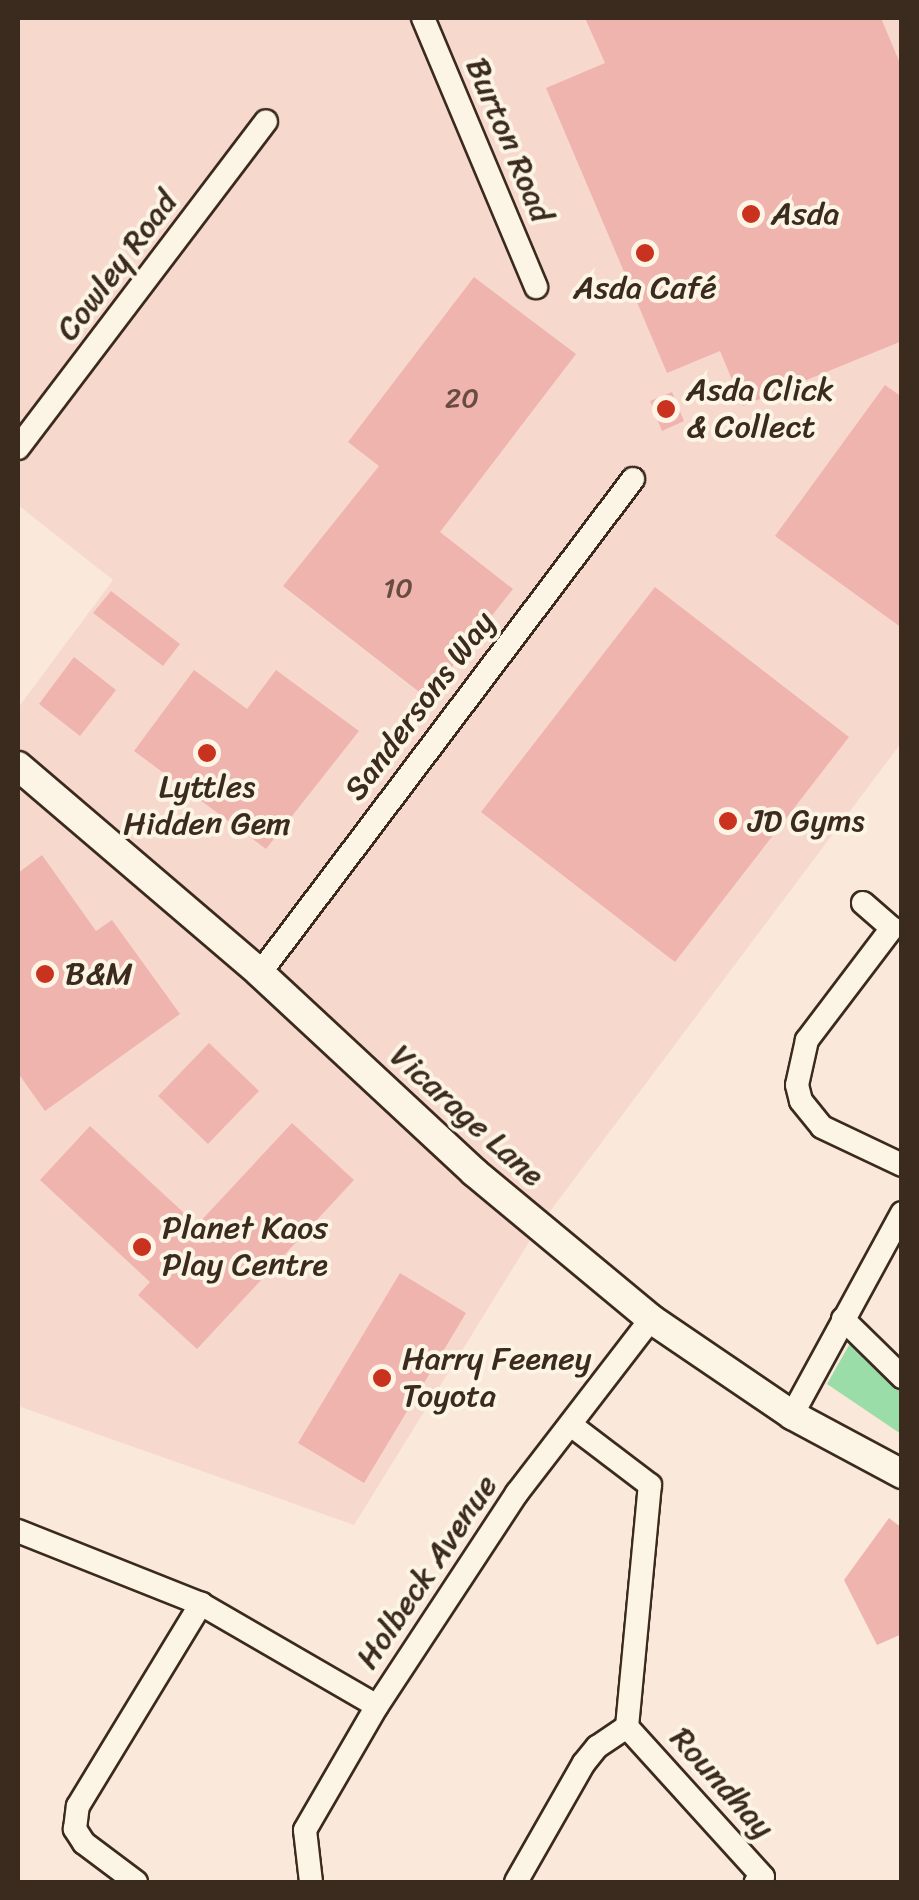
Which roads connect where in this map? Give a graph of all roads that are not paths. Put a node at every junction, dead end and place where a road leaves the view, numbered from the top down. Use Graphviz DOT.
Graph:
graph roads {
  1 [pos="423,18"];
  2 [pos="266,121"];
  3 [pos="536,287"];
  4 [pos="18,448"];
  5 [pos="633,479"];
  6 [pos="18,766"];
  7 [pos="863,903"];
  8 [pos="260,973"];
  9 [pos="902,1165"];
  10 [pos="902,1213"];
  11 [pos="651,1319"];
  12 [pos="843,1319"];
  13 [pos="902,1377"];
  14 [pos="792,1415"];
  15 [pos="571,1425"];
  16 [pos="902,1474"];
  17 [pos="18,1531"];
  18 [pos="201,1604"];
  19 [pos="377,1706"];
  20 [pos="626,1727"];
  21 [pos="136,1882"];
  22 [pos="310,1882"];
  23 [pos="516,1882"];
  24 [pos="756,1882"];
  1 -- 3 [label="street, Burton Road"];
  2 -- 4 [label="street, Cowley Road"];
  5 -- 8 [label="street, Sandersons Way"];
  6 -- 8 [label="street, Vicarage Lane"];
  7 -- 9 [label="street"];
  8 -- 11 [label="street, Vicarage Lane"];
  10 -- 12 [label="street"];
  11 -- 14 [label="street, Vicarage Lane"];
  11 -- 15 [label="street, Holbeck Avenue"];
  12 -- 13 [label="street"];
  12 -- 14 [label="street"];
  14 -- 16 [label="street, Vicarage Lane"];
  15 -- 19 [label="street, Holbeck Avenue"];
  15 -- 20 [label="street"];
  17 -- 18 [label="street"];
  18 -- 19 [label="street"];
  18 -- 21 [label="street"];
  19 -- 22 [label="street, Holbeck Avenue"];
  20 -- 23 [label="street"];
  20 -- 24 [label="street, Roundhay"];
}
